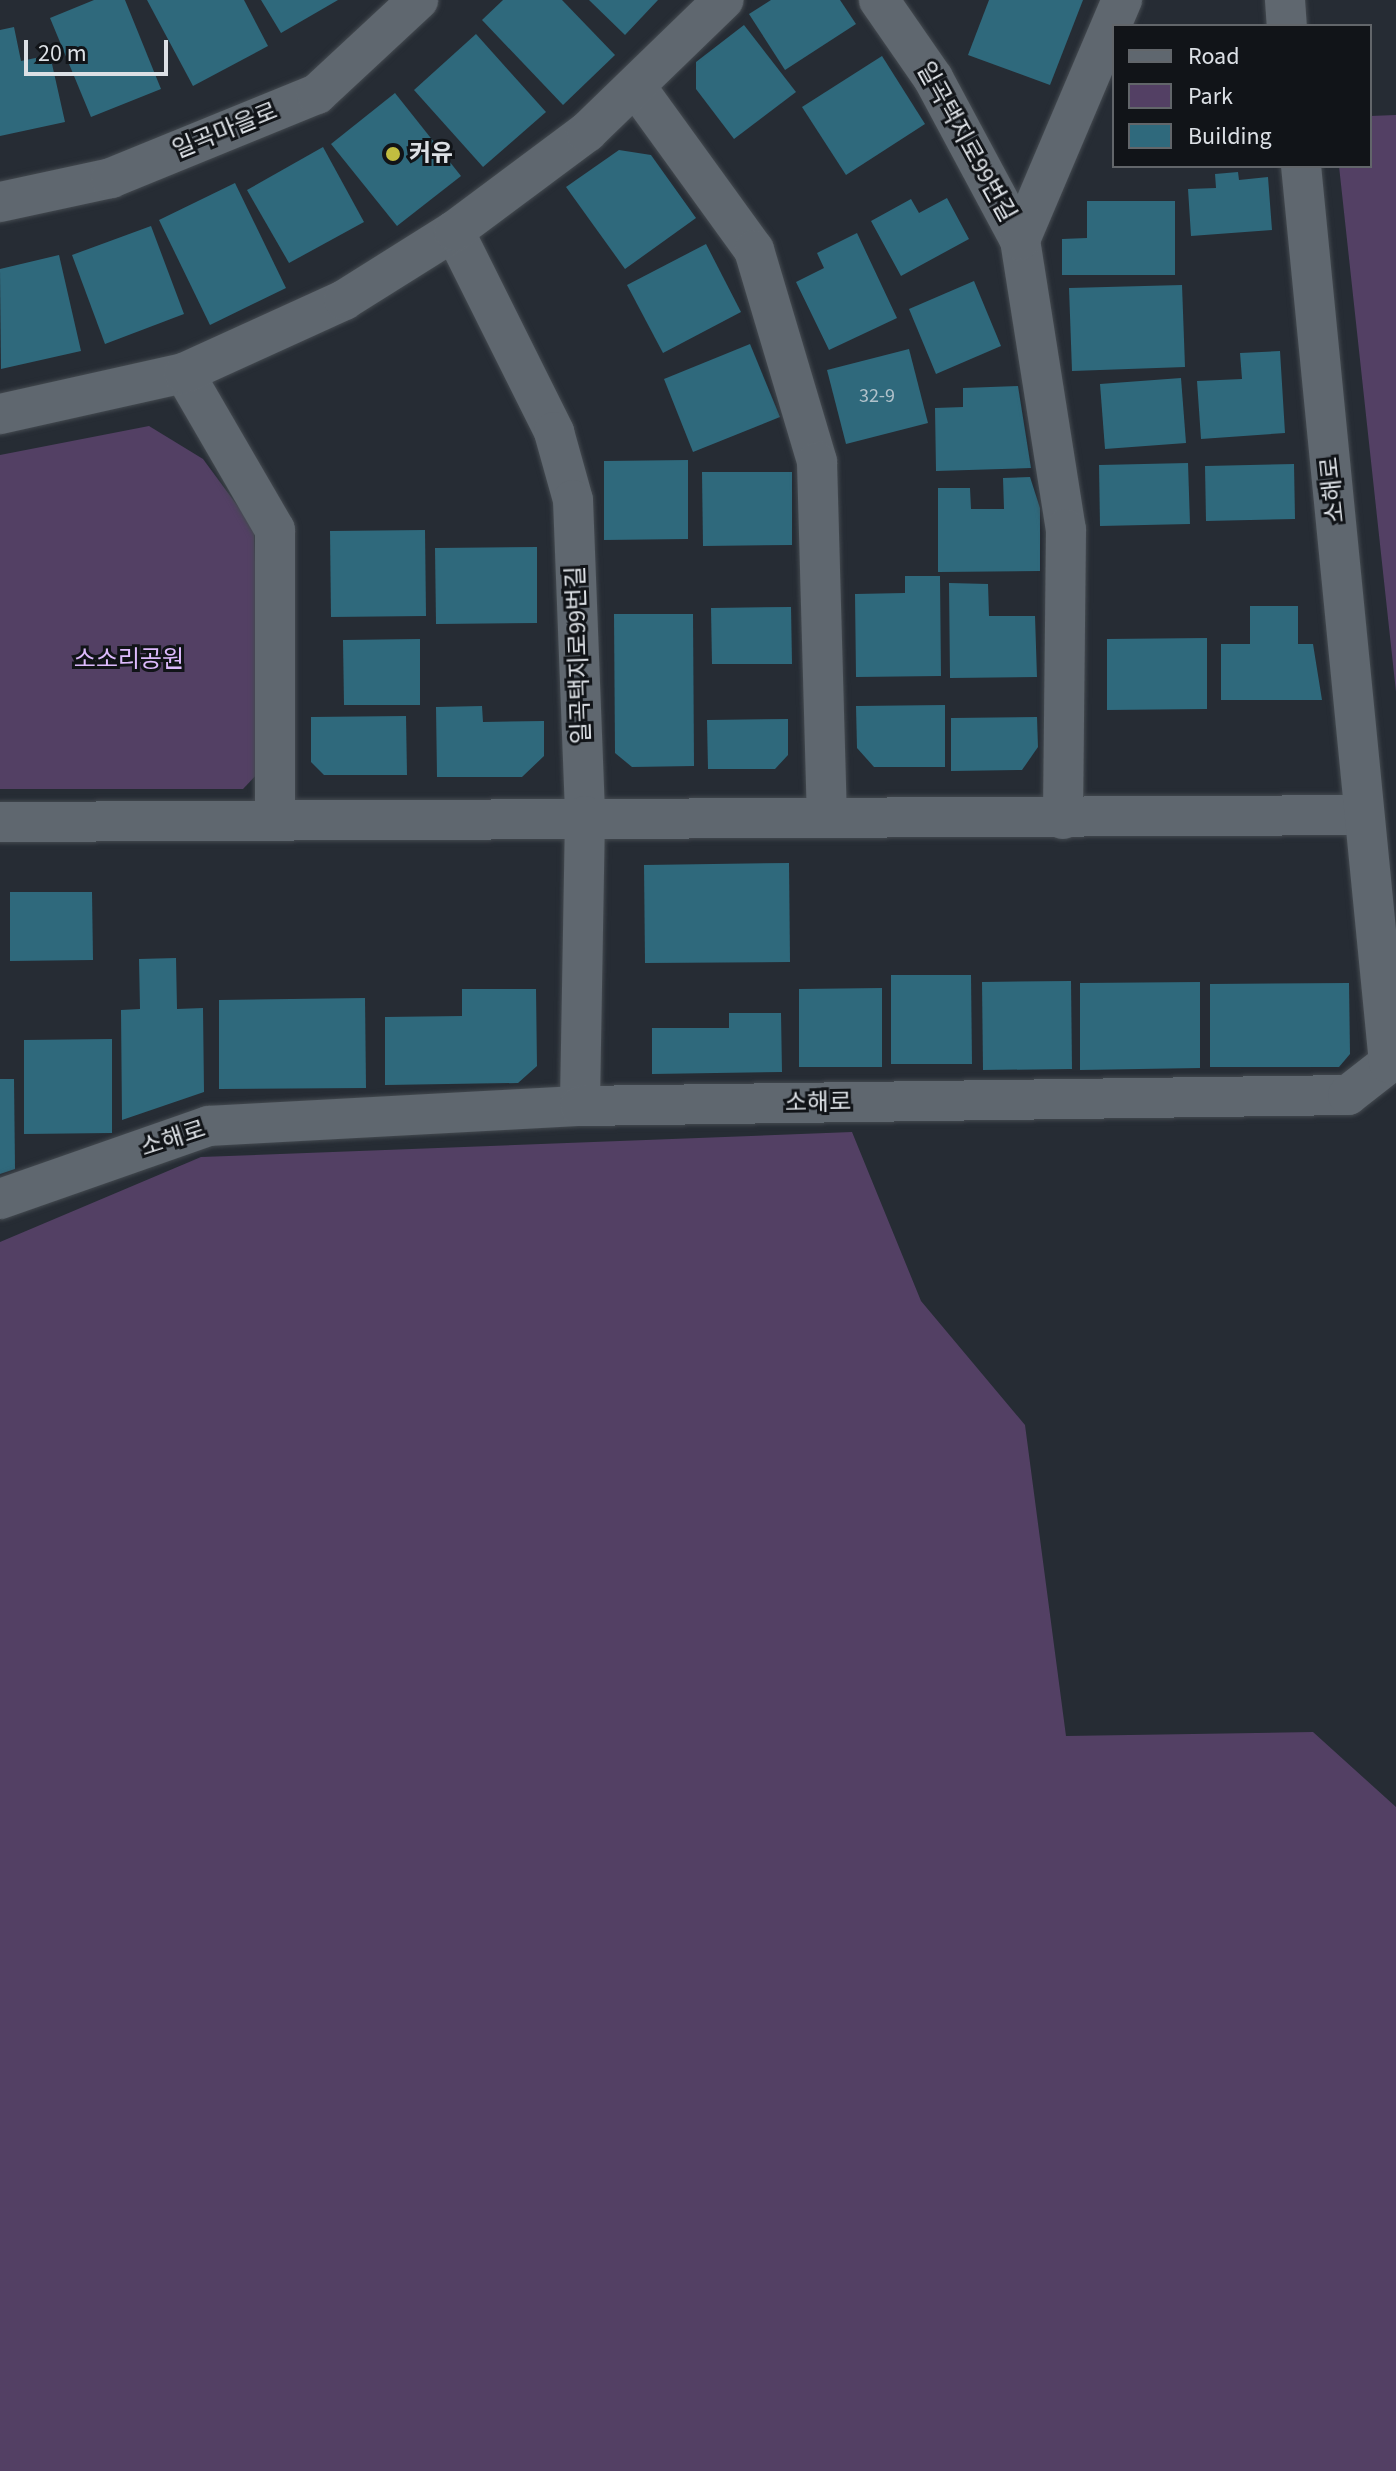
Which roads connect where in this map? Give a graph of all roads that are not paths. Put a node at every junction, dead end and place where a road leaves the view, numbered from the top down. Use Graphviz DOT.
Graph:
graph roads {
  1 [pos="418,0"];
  2 [pos="723,0"];
  3 [pos="879,0"];
  4 [pos="1122,0"];
  5 [pos="1285,0"];
  6 [pos="1287,24"];
  7 [pos="636,87"];
  8 [pos="1301,168"];
  9 [pos="0,202"];
  10 [pos="454,231"];
  11 [pos="1020,240"];
  12 [pos="184,373"];
  13 [pos="0,414"];
  14 [pos="827,815"];
  15 [pos="1364,815"];
  16 [pos="585,816"];
  17 [pos="1063,819"];
  18 [pos="275,820"];
  19 [pos="0,822"];
  20 [pos="580,1106"];
  21 [pos="0,1199"];
  1 -- 9 [label="street, 일곡마을로"];
  2 -- 7 [label="street"];
  3 -- 11 [label="street, 일곡택지로99번길"];
  4 -- 11 [label="street"];
  5 -- 6 [label="street"];
  7 -- 10 [label="street"];
  7 -- 14 [label="street"];
  8 -- 15 [label="street, 소해로"];
  10 -- 12 [label="street"];
  10 -- 16 [label="street, 일곡택지로99번길"];
  11 -- 17 [label="street, 일곡택지로99번길"];
  12 -- 13 [label="street"];
  12 -- 18 [label="street"];
  14 -- 16 [label="street"];
  14 -- 17 [label="street"];
  15 -- 17 [label="street"];
  15 -- 20 [label="street, 소해로"];
  16 -- 18 [label="street"];
  16 -- 20 [label="street, 일곡택지로99번길"];
  18 -- 19 [label="street"];
  20 -- 21 [label="street, 소해로"];
}
